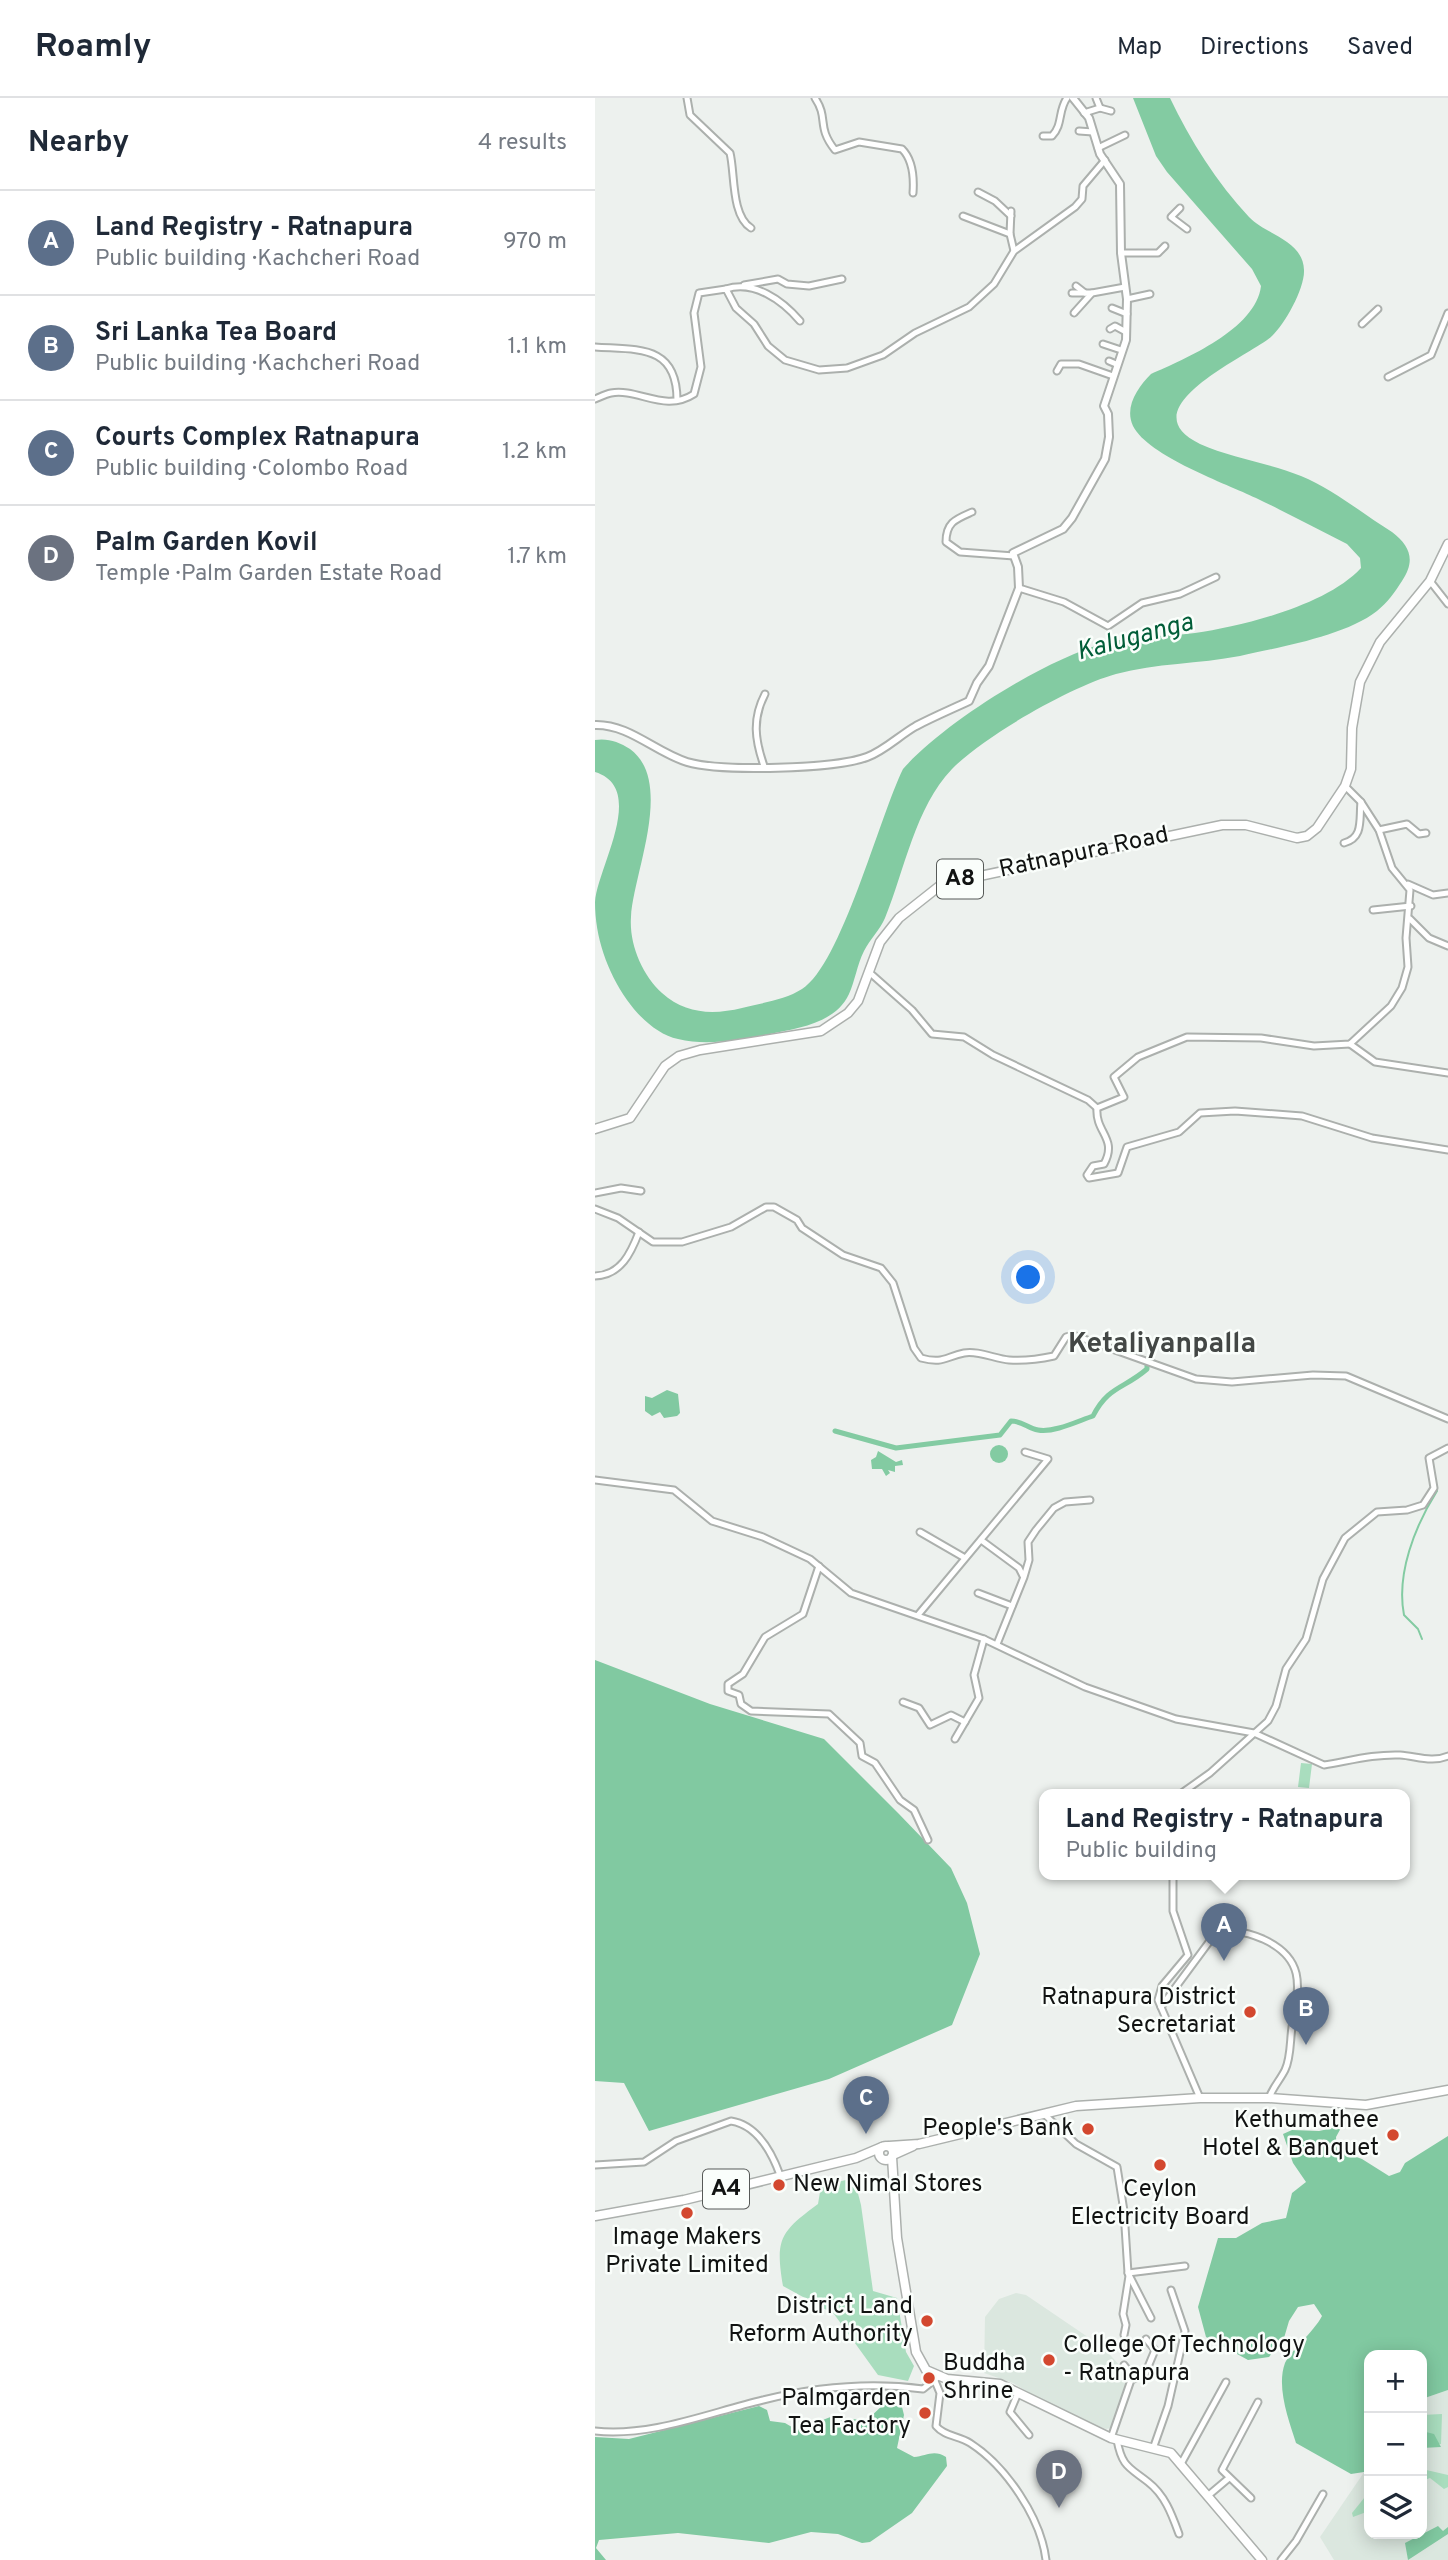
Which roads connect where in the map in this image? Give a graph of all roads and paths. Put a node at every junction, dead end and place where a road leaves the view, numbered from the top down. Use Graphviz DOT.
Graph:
graph roads {
  1 [pos="687,98"];
  2 [pos="815,98"];
  3 [pos="1073,98"];
  4 [pos="1096,98"];
  5 [pos="1063,105"];
  6 [pos="1100,108"];
  7 [pos="1111,111"];
  8 [pos="1084,113"];
  9 [pos="1079,131"];
  10 [pos="1093,132"];
  11 [pos="1125,135"];
  12 [pos="1043,136"];
  13 [pos="1052,136"];
  14 [pos="1054,145"];
  15 [pos="1098,148"];
  16 [pos="1105,160"];
  17 [pos="978,192"];
  18 [pos="913,193"];
  19 [pos="1180,208"];
  20 [pos="963,216"];
  21 [pos="751,228"];
  22 [pos="1187,229"];
  23 [pos="1010,234"];
  24 [pos="1165,246"];
  25 [pos="1014,251"];
  26 [pos="1121,253"];
  27 [pos="842,279"];
  28 [pos="744,285"];
  29 [pos="1076,285"];
  30 [pos="1125,287"];
  31 [pos="726,289"];
  32 [pos="1072,293"];
  33 [pos="1089,293"];
  34 [pos="1150,294"];
  35 [pos="1136,298"];
  36 [pos="1127,299"];
  37 [pos="1141,304"];
  38 [pos="1112,308"];
  39 [pos="1378,309"];
  40 [pos="1074,313"];
  41 [pos="1448,313"];
  42 [pos="1126,314"];
  43 [pos="800,321"];
  44 [pos="1362,324"];
  45 [pos="1110,330"];
  46 [pos="1126,332"];
  47 [pos="1103,344"];
  48 [pos="595,347"];
  49 [pos="1121,350"];
  50 [pos="1057,371"];
  51 [pos="1113,376"];
  52 [pos="1388,377"];
  53 [pos="595,399"];
  54 [pos="677,400"];
  55 [pos="972,512"];
  56 [pos="1448,544"];
  57 [pos="1014,556"];
  58 [pos="1216,577"];
  59 [pos="1430,581"];
  60 [pos="1019,588"];
  61 [pos="1448,604"];
  62 [pos="765,694"];
  63 [pos="595,725"];
  64 [pos="764,766"];
  65 [pos="1345,786"];
  66 [pos="1361,802"];
  67 [pos="1379,830"];
  68 [pos="1426,833"];
  69 [pos="1344,843"];
  70 [pos="1408,884"];
  71 [pos="1448,893"];
  72 [pos="1411,906"];
  73 [pos="1373,911"];
  74 [pos="1410,919"];
  75 [pos="1448,946"];
  76 [pos="869,972"];
  77 [pos="1350,1044"];
  78 [pos="1448,1073"];
  79 [pos="1097,1108"];
  80 [pos="595,1129"];
  81 [pos="1448,1150"];
  82 [pos="641,1191"];
  83 [pos="595,1193"];
  84 [pos="595,1209"];
  85 [pos="639,1232"];
  86 [pos="595,1276"];
  87 [pos="1448,1419"];
  88 [pos="1448,1448"];
  89 [pos="1025,1452"];
  90 [pos="595,1480"];
  91 [pos="1090,1500"];
  92 [pos="920,1532"];
  93 [pos="981,1541"];
  94 [pos="965,1558"];
  95 [pos="819,1566"];
  96 [pos="1024,1577"];
  97 [pos="978,1592"];
  98 [pos="1013,1606"];
  99 [pos="918,1615"];
  100 [pos="984,1639"];
  101 [pos="997,1644"];
  102 [pos="903,1702"];
  103 [pos="965,1722"];
  104 [pos="1254,1733"];
  105 [pos="955,1739"];
  106 [pos="1448,1756"];
  107 [pos="1187,1789"];
  108 [pos="928,1840"];
  109 [pos="1173,1880"];
  110 [pos="1161,2007"];
  111 [pos="1448,2090"];
  112 [pos="1200,2098"];
  113 [pos="1269,2098"];
  114 [pos="1044,2113"];
  115 [pos="887,2154"];
  116 [pos="595,2165"];
  117 [pos="780,2175"];
  118 [pos="595,2216"];
  119 [pos="1185,2266"];
  120 [pos="1129,2275"];
  121 [pos="1171,2290"];
  122 [pos="1151,2318"];
  123 [pos="1125,2335"];
  124 [pos="1146,2339"];
  125 [pos="1123,2365"];
  126 [pos="937,2379"];
  127 [pos="1131,2380"];
  128 [pos="1226,2382"];
  129 [pos="1018,2393"];
  130 [pos="1258,2402"];
  131 [pos="595,2431"];
  132 [pos="1029,2435"];
  133 [pos="1114,2439"];
  134 [pos="1154,2446"];
  135 [pos="1182,2462"];
  136 [pos="1229,2478"];
  137 [pos="1210,2494"];
  138 [pos="1323,2494"];
  139 [pos="1251,2498"];
  140 [pos="1179,2534"];
  141 [pos="1046,2560"];
  142 [pos="1262,2560"];
  143 [pos="1280,2560"];
  1 -- 21 [label="street"];
  2 -- 18 [label="street"];
  3 -- 8 [label="street"];
  4 -- 6 [label="street"];
  5 -- 13 [label="street"];
  6 -- 7 [label="street"];
  6 -- 8 [label="street"];
  8 -- 10 [label="street"];
  9 -- 10 [label="street"];
  10 -- 15 [label="street"];
  11 -- 15 [label="street"];
  12 -- 13 [label="street"];
  13 -- 14 [label="street"];
  15 -- 16 [label="street"];
  16 -- 25 [label="street"];
  16 -- 26 [label="street"];
  17 -- 23 [label="street"];
  19 -- 22 [label="street"];
  20 -- 23 [label="street"];
  23 -- 25 [label="street"];
  24 -- 26 [label="street"];
  25 -- 31 [label="street"];
  26 -- 30 [label="street"];
  27 -- 28 [label="street"];
  28 -- 31 [label="street"];
  28 -- 43 [label="street"];
  29 -- 33 [label="street"];
  30 -- 33 [label="street"];
  30 -- 36 [label="street"];
  31 -- 54 [label="street"];
  32 -- 33 [label="street"];
  33 -- 40 [label="street"];
  34 -- 35 [label="street"];
  35 -- 36 [label="street"];
  35 -- 37 [label="street"];
  36 -- 42 [label="street"];
  38 -- 42 [label="street"];
  39 -- 44 [label="street"];
  41 -- 52 [label="street"];
  42 -- 46 [label="street"];
  45 -- 46 [label="street"];
  46 -- 49 [label="street"];
  47 -- 49 [label="street"];
  48 -- 54 [label="street"];
  49 -- 51 [label="street"];
  50 -- 51 [label="street"];
  51 -- 57 [label="street"];
  53 -- 54 [label="street"];
  55 -- 57 [label="street"];
  56 -- 59 [label="main road, Ratnapura Road / A8"];
  57 -- 60 [label="street"];
  58 -- 60 [label="street"];
  59 -- 61 [label="street"];
  59 -- 65 [label="main road, Ratnapura Road / A8"];
  60 -- 64 [label="street"];
  62 -- 64 [label="street"];
  63 -- 64 [label="street"];
  65 -- 66 [label="street"];
  65 -- 76 [label="main road, Ratnapura Road / A8"];
  66 -- 67 [label="street"];
  66 -- 69 [label="street"];
  67 -- 68 [label="street"];
  67 -- 70 [label="street"];
  70 -- 71 [label="street"];
  70 -- 72 [label="street"];
  72 -- 73 [label="street"];
  72 -- 74 [label="street"];
  74 -- 75 [label="street"];
  74 -- 77 [label="street"];
  76 -- 79 [label="street"];
  76 -- 80 [label="main road, Ratnapura Road / A8"];
  77 -- 78 [label="street"];
  77 -- 79 [label="street"];
  79 -- 81 [label="street"];
  82 -- 83 [label="street"];
  84 -- 85 [label="street"];
  85 -- 86 [label="street"];
  85 -- 87 [label="street"];
  88 -- 104 [label="street"];
  89 -- 93 [label="street"];
  90 -- 95 [label="street"];
  91 -- 96 [label="street"];
  92 -- 94 [label="street"];
  93 -- 94 [label="street"];
  93 -- 96 [label="street"];
  94 -- 99 [label="street"];
  95 -- 99 [label="street"];
  95 -- 108 [label="street"];
  96 -- 98 [label="street"];
  97 -- 98 [label="street"];
  98 -- 101 [label="street"];
  99 -- 100 [label="street"];
  100 -- 101 [label="street"];
  100 -- 103 [label="street"];
  101 -- 104 [label="street"];
  102 -- 103 [label="street"];
  103 -- 105 [label="street"];
  104 -- 106 [label="street"];
  104 -- 107 [label="street"];
  109 -- 110 [label="street"];
  110 -- 112 [label="street"];
  110 -- 113 [label="street"];
  111 -- 113 [label="main road"];
  112 -- 113 [label="main road"];
  112 -- 114 [label="main road"];
  114 -- 115 [label="main road"];
  114 -- 120 [label="street"];
  115 -- 117 [label="main road, A4"];
  115 -- 126 [label="main road"];
  116 -- 117 [label="street"];
  117 -- 118 [label="main road, A4"];
  119 -- 120 [label="street"];
  120 -- 122 [label="street"];
  120 -- 123 [label="street"];
  121 -- 134 [label="street"];
  124 -- 127 [label="street"];
  125 -- 127 [label="street"];
  126 -- 129 [label="main road"];
  126 -- 131 [label="street"];
  126 -- 141 [label="street"];
  127 -- 133 [label="street"];
  128 -- 135 [label="street"];
  129 -- 132 [label="street"];
  129 -- 133 [label="main road"];
  130 -- 136 [label="street"];
  133 -- 134 [label="main road"];
  133 -- 140 [label="street"];
  134 -- 135 [label="main road"];
  135 -- 137 [label="main road"];
  136 -- 137 [label="street"];
  136 -- 139 [label="street"];
  137 -- 142 [label="main road"];
  138 -- 143 [label="street"];
}
